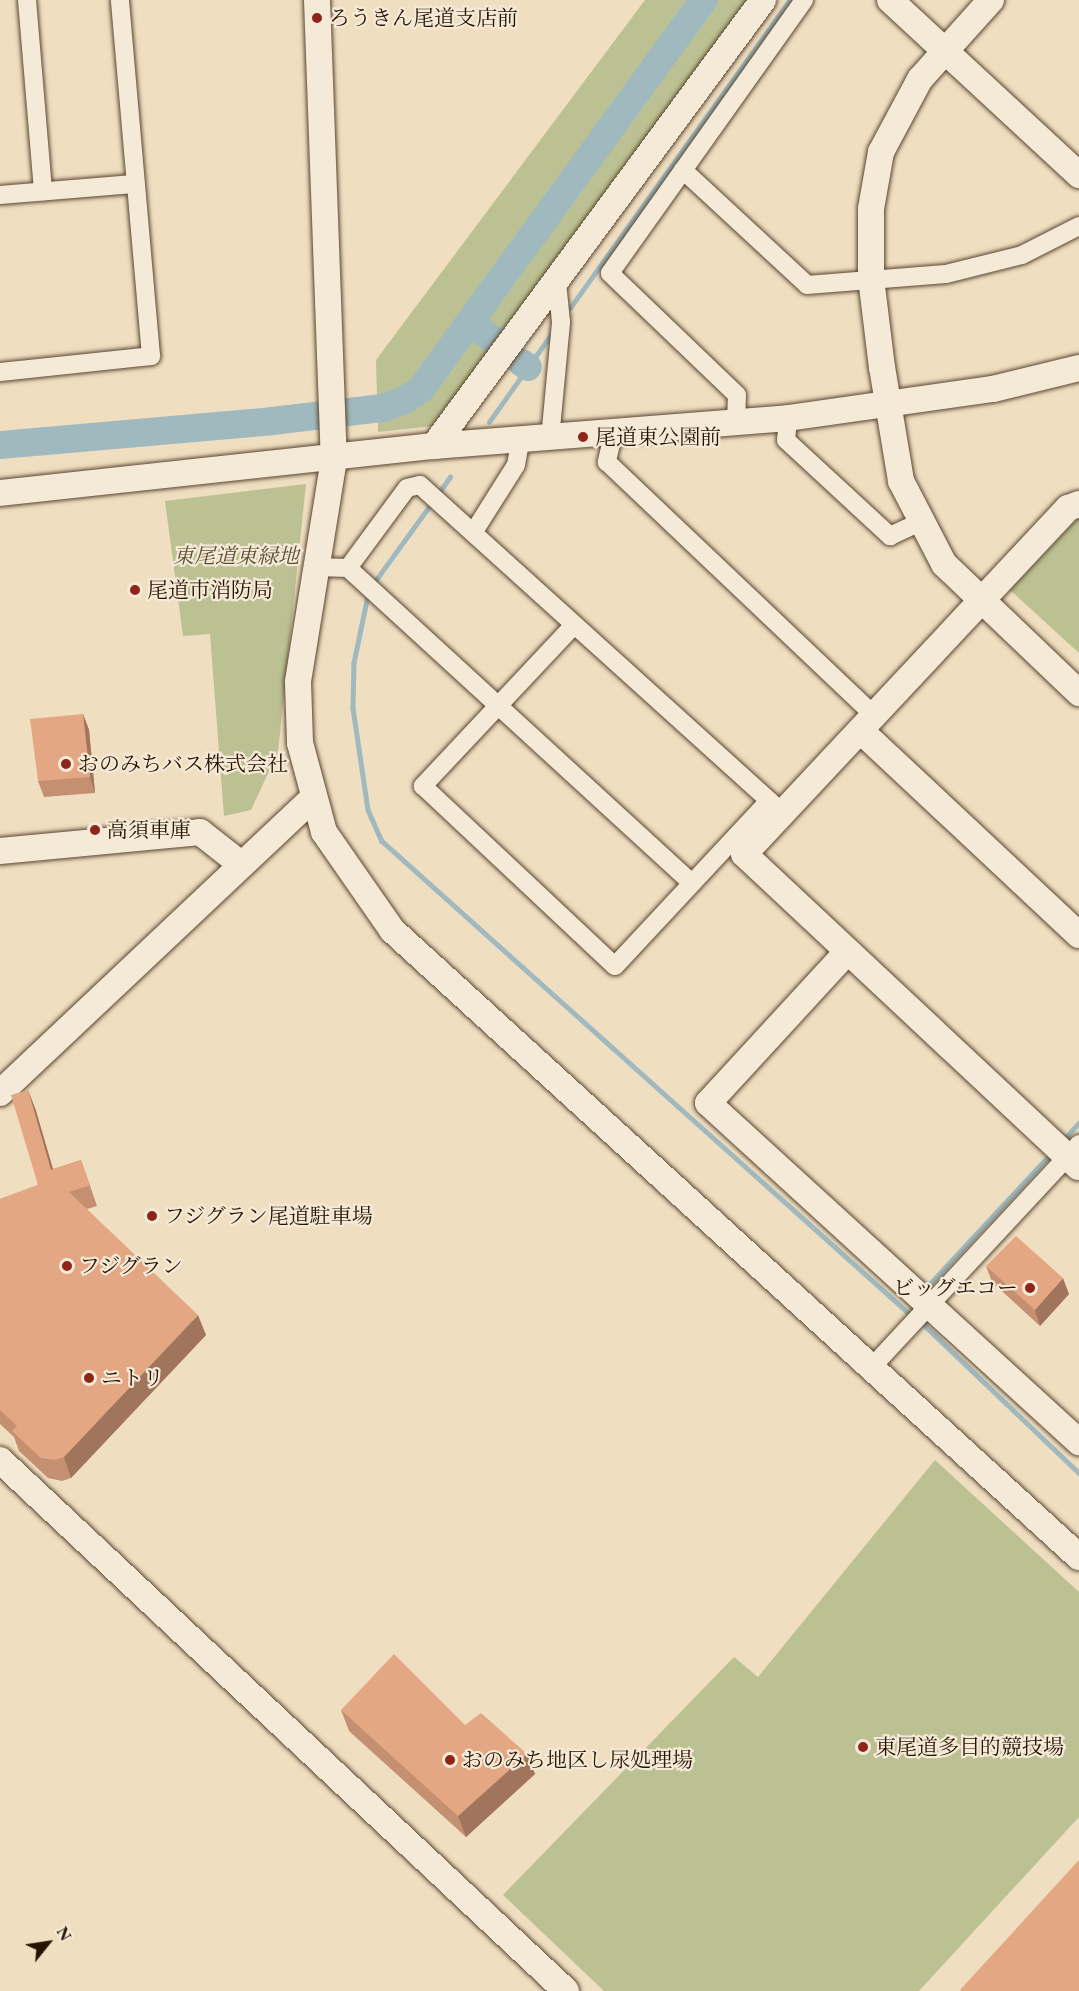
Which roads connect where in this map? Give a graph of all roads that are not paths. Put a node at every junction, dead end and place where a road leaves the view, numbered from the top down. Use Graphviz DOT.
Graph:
graph roads {
  1 [pos="27,0"];
  2 [pos="120,0"];
  3 [pos="316,0"];
  4 [pos="763,0"];
  5 [pos="804,0"];
  6 [pos="890,0"];
  7 [pos="992,0"];
  8 [pos="945,50"];
  9 [pos="683,170"];
  10 [pos="1079,175"];
  11 [pos="134,184"];
  12 [pos="43,191"];
  13 [pos="0,195"];
  14 [pos="1079,225"];
  15 [pos="871,278"];
  16 [pos="556,282"];
  17 [pos="1079,368"];
  18 [pos="0,372"];
  19 [pos="887,405"];
  20 [pos="788,418"];
  21 [pos="736,423"];
  22 [pos="613,435"];
  23 [pos="550,439"];
  24 [pos="520,442"];
  25 [pos="434,447"];
  26 [pos="334,449"];
  27 [pos="0,493"];
  28 [pos="1079,504"];
  29 [pos="920,522"];
  30 [pos="473,533"];
  31 [pos="317,567"];
  32 [pos="348,568"];
  33 [pos="981,601"];
  34 [pos="574,625"];
  35 [pos="1079,693"];
  36 [pos="498,706"];
  37 [pos="869,724"];
  38 [pos="312,799"];
  39 [pos="776,807"];
  40 [pos="0,851"];
  41 [pos="242,865"];
  42 [pos="692,883"];
  43 [pos="1079,935"];
  44 [pos="848,951"];
  45 [pos="0,1093"];
  46 [pos="1068,1152"];
  47 [pos="920,1307"];
  48 [pos="871,1368"];
  49 [pos="1079,1442"];
  50 [pos="0,1460"];
  51 [pos="1079,1557"];
  52 [pos="566,1991"];
  1 -- 12 [label="street"];
  2 -- 11 [label="street"];
  3 -- 26 [label="street"];
  4 -- 16 [label="street"];
  5 -- 9 [label="street"];
  6 -- 8 [label="street"];
  7 -- 8 [label="street"];
  8 -- 10 [label="street"];
  8 -- 15 [label="street"];
  9 -- 15 [label="street"];
  9 -- 21 [label="street"];
  11 -- 12 [label="street"];
  11 -- 18 [label="street"];
  12 -- 13 [label="street"];
  14 -- 15 [label="street"];
  15 -- 19 [label="street"];
  16 -- 23 [label="street"];
  16 -- 25 [label="street"];
  17 -- 19 [label="street"];
  19 -- 20 [label="street"];
  19 -- 29 [label="street"];
  20 -- 21 [label="street"];
  20 -- 29 [label="street"];
  21 -- 22 [label="street"];
  22 -- 23 [label="street"];
  22 -- 37 [label="street"];
  23 -- 24 [label="street"];
  24 -- 25 [label="street"];
  24 -- 30 [label="street"];
  25 -- 26 [label="street"];
  26 -- 27 [label="street"];
  26 -- 31 [label="street"];
  28 -- 33 [label="street"];
  29 -- 33 [label="street"];
  30 -- 32 [label="street"];
  30 -- 34 [label="street"];
  31 -- 32 [label="street"];
  31 -- 38 [label="street"];
  32 -- 36 [label="street"];
  33 -- 35 [label="street"];
  33 -- 37 [label="street"];
  34 -- 36 [label="street"];
  34 -- 39 [label="street"];
  36 -- 42 [label="street"];
  36 -- 42 [label="street"];
  37 -- 39 [label="street"];
  37 -- 43 [label="street"];
  38 -- 41 [label="street"];
  38 -- 48 [label="street"];
  39 -- 42 [label="street"];
  39 -- 44 [label="street"];
  40 -- 41 [label="street"];
  41 -- 45 [label="street"];
  44 -- 46 [label="street"];
  44 -- 47 [label="street"];
  46 -- 47 [label="street"];
  47 -- 48 [label="street"];
  47 -- 49 [label="street"];
  48 -- 51 [label="street"];
  50 -- 52 [label="street"];
}
